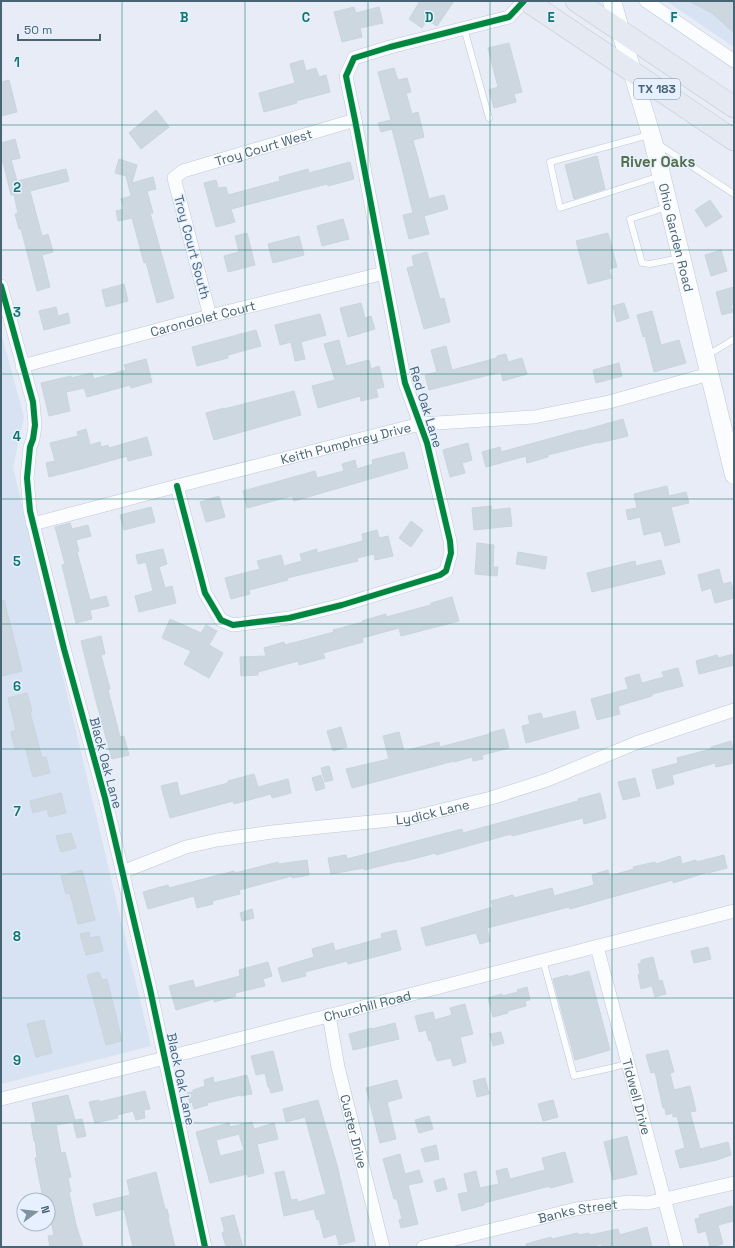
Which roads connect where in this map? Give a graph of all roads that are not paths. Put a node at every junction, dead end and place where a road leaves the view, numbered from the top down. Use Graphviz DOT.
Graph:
graph roads {
  1 [pos="526,1"];
  2 [pos="545,1"];
  3 [pos="576,1"];
  4 [pos="612,1"];
  5 [pos="646,1"];
  6 [pos="600,18"];
  7 [pos="464,28"];
  8 [pos="621,32"];
  9 [pos="734,61"];
  10 [pos="632,71"];
  11 [pos="663,93"];
  12 [pos="734,107"];
  13 [pos="489,118"];
  14 [pos="734,119"];
  15 [pos="356,120"];
  16 [pos="652,138"];
  17 [pos="734,140"];
  18 [pos="661,176"];
  19 [pos="174,178"];
  20 [pos="734,194"];
  21 [pos="669,207"];
  22 [pos="681,257"];
  23 [pos="384,273"];
  24 [pos="1,286"];
  25 [pos="210,316"];
  26 [pos="734,339"];
  27 [pos="705,357"];
  28 [pos="22,366"];
  29 [pos="709,374"];
  30 [pos="420,424"];
  31 [pos="734,474"];
  32 [pos="177,486"];
  33 [pos="33,524"];
  34 [pos="734,710"];
  35 [pos="122,872"];
  36 [pos="734,911"];
  37 [pos="597,946"];
  38 [pos="543,960"];
  39 [pos="329,1015"];
  40 [pos="165,1058"];
  41 [pos="628,1063"];
  42 [pos="1,1099"];
  43 [pos="734,1183"];
  44 [pos="665,1200"];
  45 [pos="206,1247"];
  46 [pos="383,1247"];
  47 [pos="423,1247"];
  48 [pos="677,1247"];
  1 -- 7 [label="street, Red Oak Lane"];
  1 -- 10 [label="main road, TX 183"];
  2 -- 6 [label="main road"];
  3 -- 6 [label="main road, TX 183"];
  4 -- 8 [label="street, Ohio Garden Road"];
  5 -- 9 [label="street"];
  6 -- 8 [label="main road, TX 183"];
  7 -- 13 [label="lane"];
  7 -- 15 [label="street, Red Oak Lane"];
  8 -- 10 [label="street, Ohio Garden Road"];
  8 -- 12 [label="main road, TX 183"];
  10 -- 11 [label="main road, TX 183"];
  10 -- 16 [label="street, Ohio Garden Road"];
  11 -- 14 [label="main road"];
  11 -- 17 [label="main road, TX 183"];
  15 -- 19 [label="street, Troy Court West"];
  15 -- 23 [label="street, Red Oak Lane"];
  16 -- 18 [label="street, Ohio Garden Road"];
  16 -- 18 [label="lane"];
  16 -- 20 [label="lane"];
  18 -- 21 [label="street, Ohio Garden Road"];
  19 -- 25 [label="street, Troy Court South"];
  21 -- 22 [label="street, Ohio Garden Road"];
  21 -- 22 [label="lane"];
  22 -- 27 [label="street, Ohio Garden Road"];
  23 -- 25 [label="street, Carondolet Court"];
  23 -- 30 [label="street, Red Oak Lane"];
  24 -- 28 [label="street, Black Oak Lane"];
  25 -- 28 [label="street, Carondolet Court"];
  26 -- 27 [label="lane"];
  27 -- 29 [label="street, Ohio Garden Road"];
  28 -- 33 [label="street, Black Oak Lane"];
  29 -- 30 [label="street, Keith Pumphrey Drive"];
  29 -- 31 [label="street, Ohio Garden Road"];
  30 -- 32 [label="street, Keith Pumphrey Drive"];
  30 -- 32 [label="street, Red Oak Lane"];
  32 -- 33 [label="street, Keith Pumphrey Drive"];
  33 -- 35 [label="street, Black Oak Lane"];
  34 -- 35 [label="street, Lydick Lane"];
  35 -- 40 [label="street, Black Oak Lane"];
  36 -- 37 [label="street, Churchill Road"];
  37 -- 38 [label="street, Churchill Road"];
  37 -- 41 [label="street, Tidwell Drive"];
  38 -- 39 [label="street, Churchill Road"];
  38 -- 41 [label="lane"];
  39 -- 40 [label="street, Churchill Road"];
  39 -- 46 [label="street, Custer Drive"];
  40 -- 42 [label="street, Churchill Road"];
  40 -- 45 [label="street, Black Oak Lane"];
  41 -- 44 [label="street, Tidwell Drive"];
  43 -- 44 [label="street, Banks Street"];
  44 -- 47 [label="street, Banks Street"];
  44 -- 48 [label="street, Tidwell Drive"];
}
